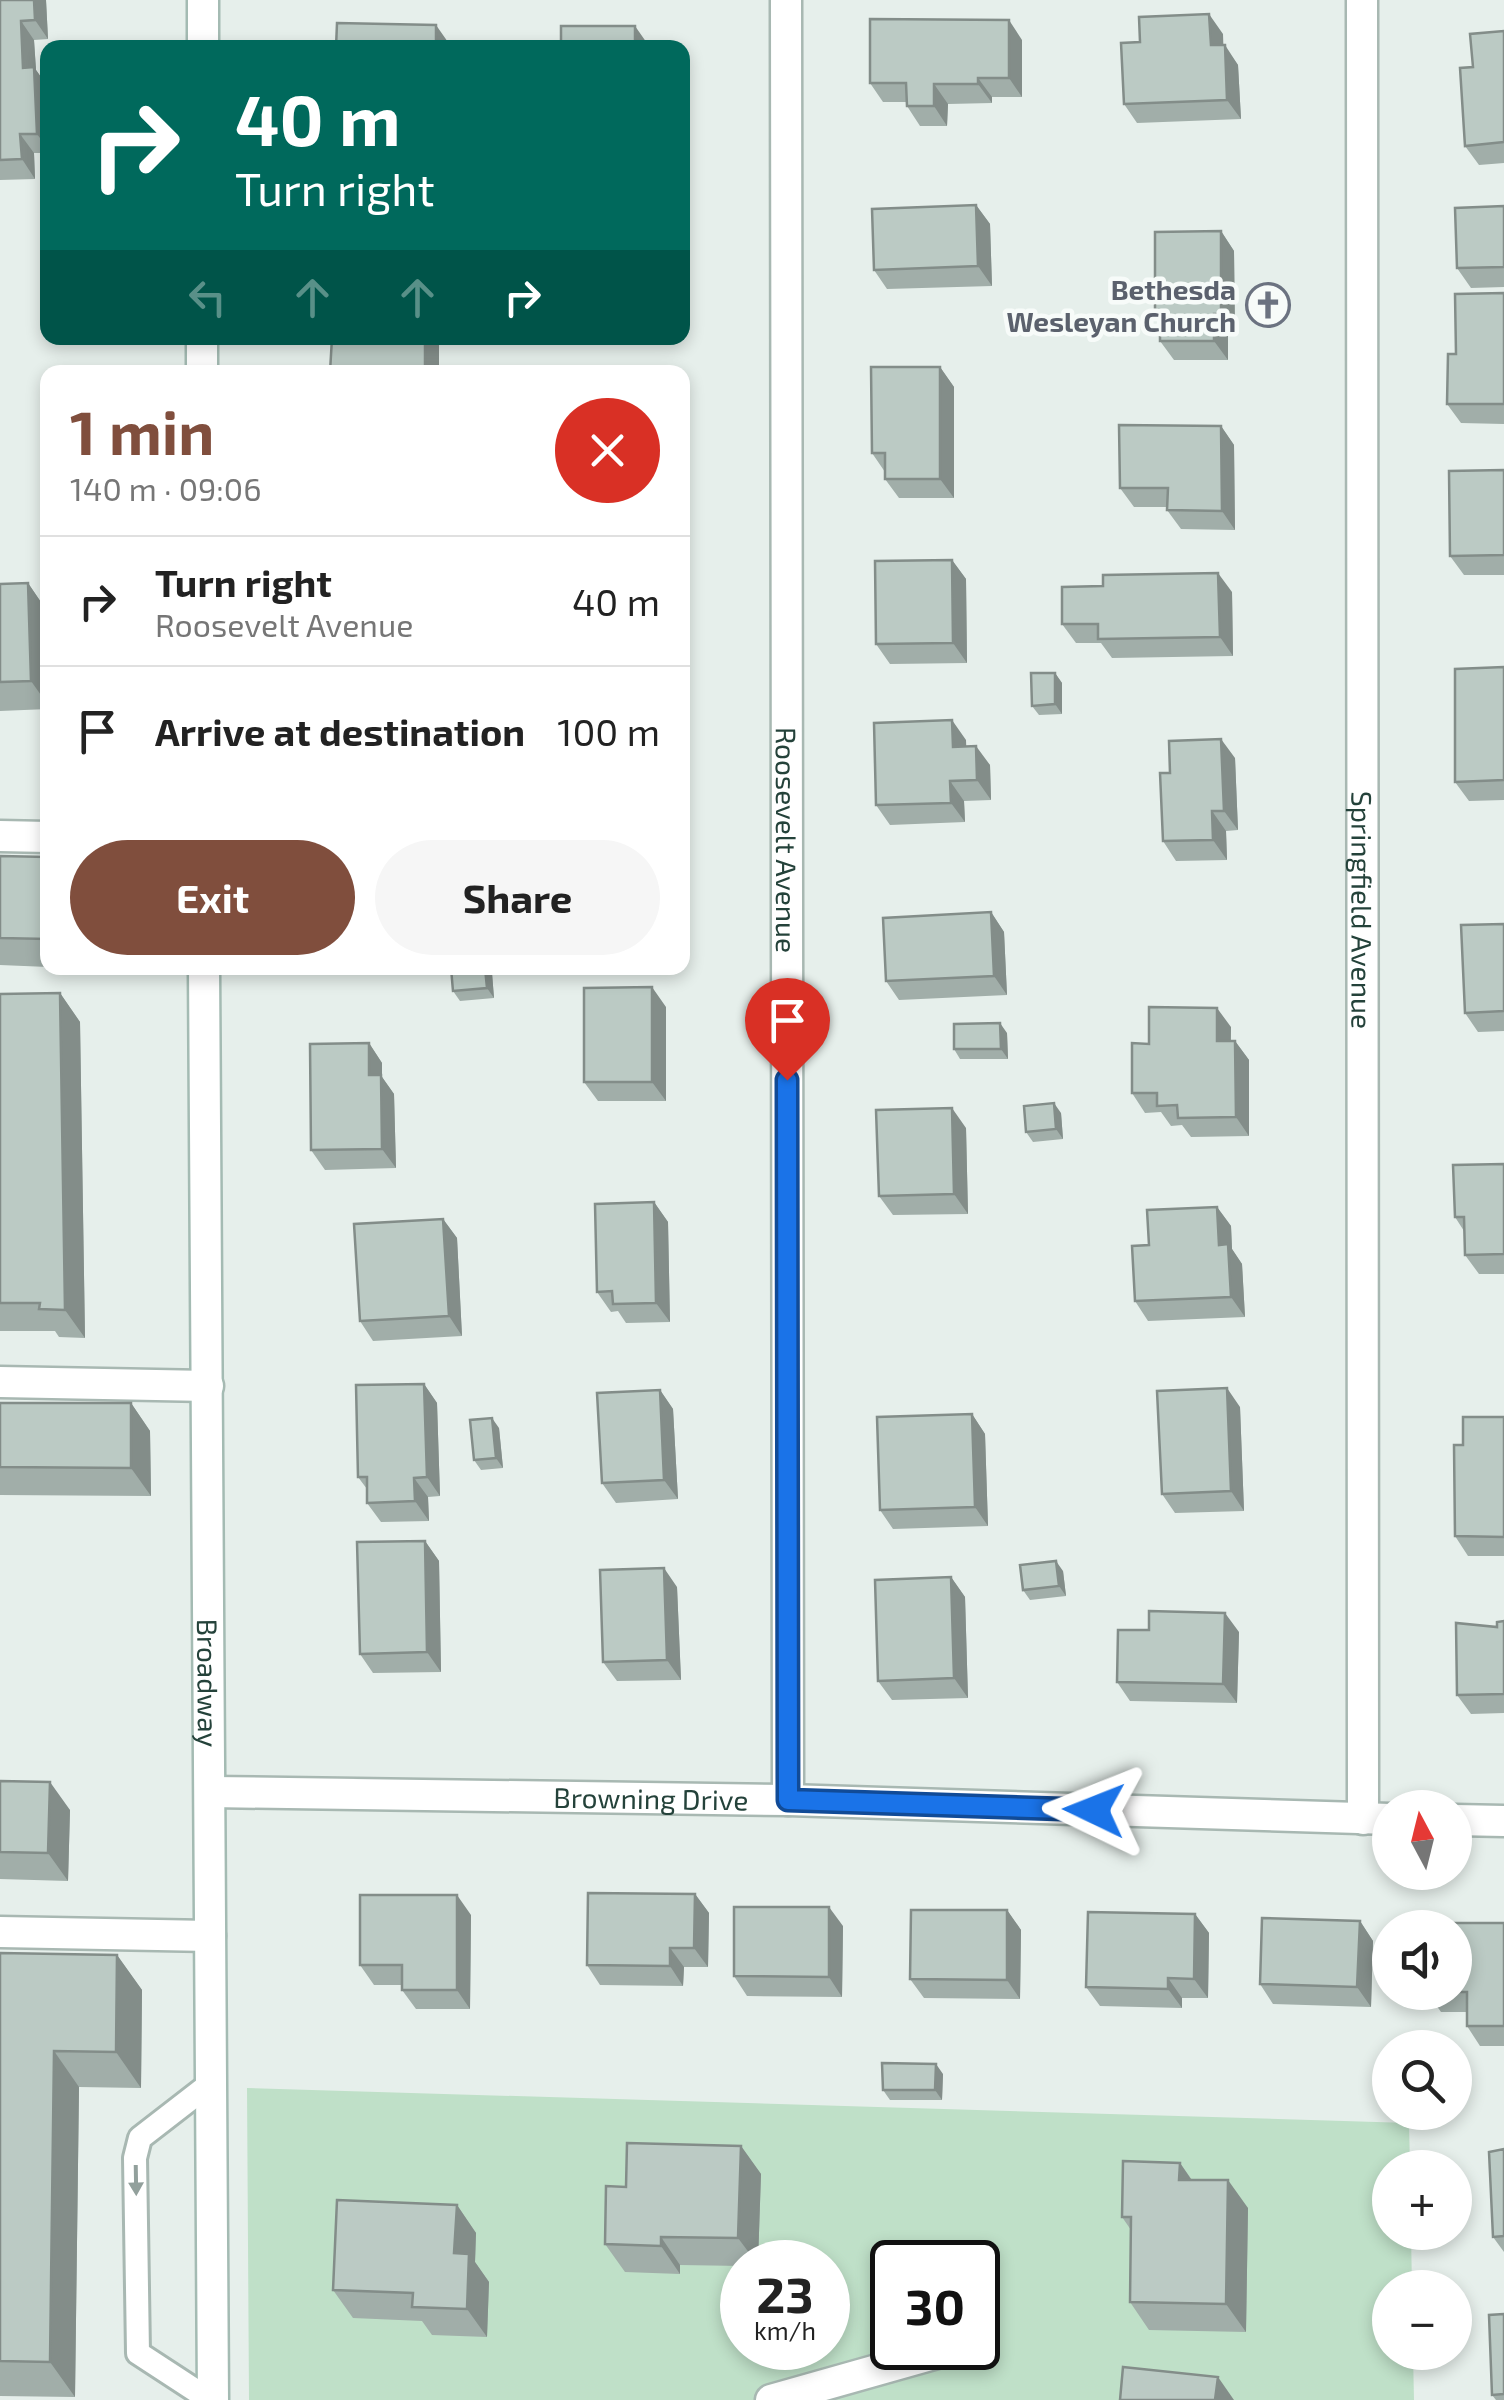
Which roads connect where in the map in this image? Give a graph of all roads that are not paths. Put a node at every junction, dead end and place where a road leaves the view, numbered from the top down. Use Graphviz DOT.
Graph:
graph roads {
  1 [pos="203,0"];
  2 [pos="786,0"];
  3 [pos="1362,0"];
  4 [pos="203,40"];
  5 [pos="0,836"];
  6 [pos="40,837"];
  7 [pos="204,975"];
  8 [pos="0,1382"];
  9 [pos="208,1386"];
  10 [pos="1376,1790"];
  11 [pos="211,1792"];
  12 [pos="788,1800"];
  13 [pos="1372,1819"];
  14 [pos="1472,1820"];
  15 [pos="1504,1821"];
  16 [pos="0,1932"];
  17 [pos="210,1936"];
  18 [pos="211,2084"];
  19 [pos="877,2370"];
  20 [pos="211,2400"];
  21 [pos="770,2400"];
  1 -- 4 [label="street"];
  2 -- 12 [label="street, Roosevelt Avenue"];
  3 -- 10 [label="street, Springfield Avenue"];
  5 -- 6 [label="street"];
  7 -- 9 [label="street, Broadway"];
  8 -- 9 [label="street"];
  9 -- 11 [label="street, Broadway"];
  11 -- 12 [label="street, Browning Drive"];
  11 -- 17 [label="street, Broadway"];
  12 -- 13 [label="street, Browning Drive"];
  14 -- 15 [label="street"];
  16 -- 17 [label="street"];
  17 -- 18 [label="street, Broadway"];
  18 -- 20 [label="street, Broadway"];
  18 -- 20 [label="lane, one-way"];
  19 -- 21 [label="street"];
}
